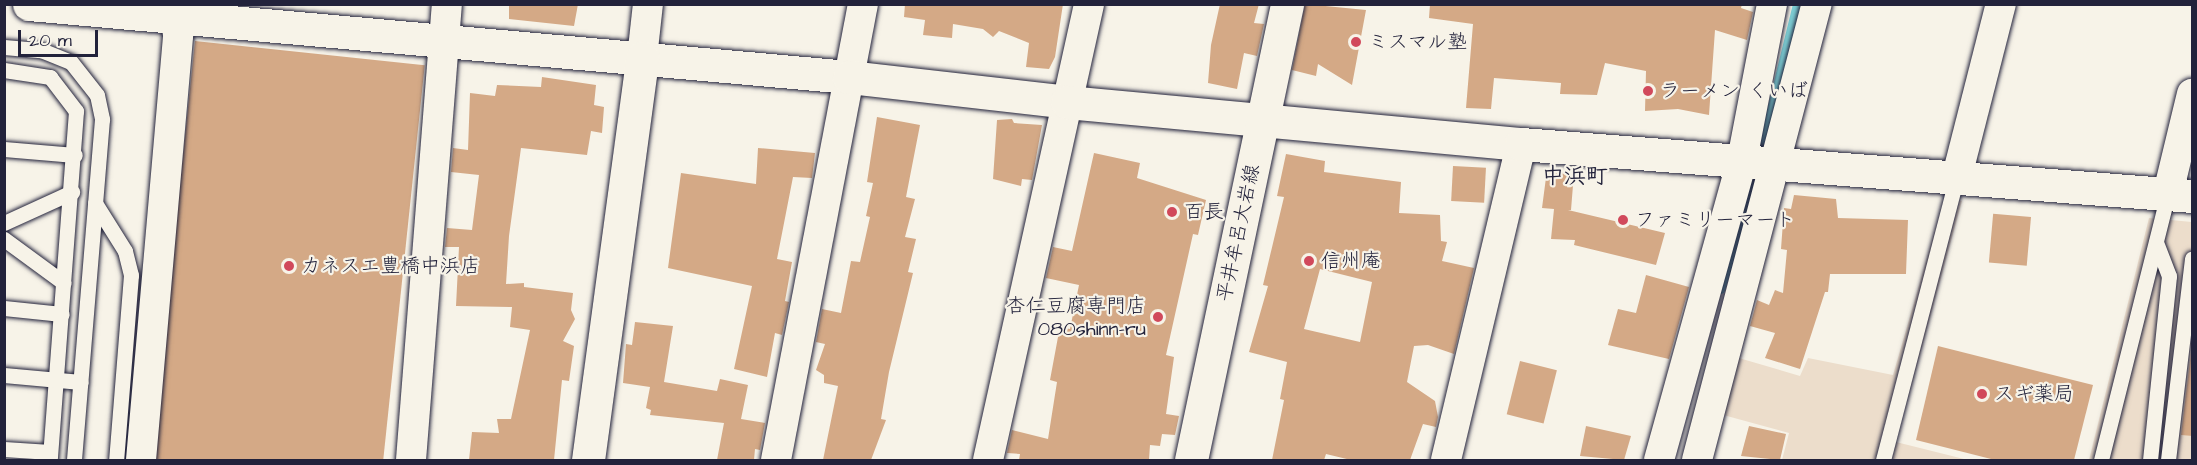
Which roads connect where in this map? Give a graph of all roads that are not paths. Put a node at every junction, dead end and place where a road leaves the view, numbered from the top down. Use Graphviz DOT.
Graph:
graph roads {
  1 [pos="29,4"];
  2 [pos="447,4"];
  3 [pos="648,4"];
  4 [pos="863,4"];
  5 [pos="1089,4"];
  6 [pos="1287,4"];
  7 [pos="1772,4"];
  8 [pos="1817,4"];
  9 [pos="2001,4"];
  10 [pos="185,12"];
  11 [pos="444,42"];
  12 [pos="4,47"];
  13 [pos="642,58"];
  14 [pos="4,69"];
  15 [pos="849,77"];
  16 [pos="2193,94"];
  17 [pos="1067,102"];
  18 [pos="1263,119"];
  19 [pos="1521,144"];
  20 [pos="4,149"];
  21 [pos="75,155"];
  22 [pos="1742,160"];
  23 [pos="1777,162"];
  24 [pos="1957,176"];
  25 [pos="72,192"];
  26 [pos="2180,195"];
  27 [pos="95,203"];
  28 [pos="4,223"];
  29 [pos="4,239"];
  30 [pos="2156,242"];
  31 [pos="2191,259"];
  32 [pos="64,283"];
  33 [pos="4,308"];
  34 [pos="62,314"];
  35 [pos="4,375"];
  36 [pos="56,380"];
  37 [pos="81,382"];
  38 [pos="4,449"];
  39 [pos="50,456"];
  40 [pos="74,460"];
  41 [pos="116,460"];
  42 [pos="141,460"];
  43 [pos="411,460"];
  44 [pos="588,460"];
  45 [pos="776,460"];
  46 [pos="988,460"];
  47 [pos="1191,460"];
  48 [pos="1446,460"];
  49 [pos="1659,460"];
  50 [pos="1697,460"];
  51 [pos="1883,460"];
  52 [pos="2101,460"];
  53 [pos="2150,460"];
  54 [pos="2168,460"];
  1 -- 10 [label="street"];
  2 -- 11 [label="street"];
  3 -- 13 [label="street"];
  4 -- 15 [label="street"];
  5 -- 17 [label="street"];
  6 -- 18 [label="street, 平井牟呂大岩線"];
  7 -- 22 [label="street"];
  8 -- 23 [label="street"];
  9 -- 24 [label="street"];
  10 -- 11 [label="street"];
  10 -- 42 [label="street"];
  11 -- 13 [label="street"];
  11 -- 43 [label="street"];
  12 -- 27 [label="lane"];
  13 -- 15 [label="street"];
  13 -- 44 [label="street"];
  14 -- 21 [label="lane"];
  15 -- 17 [label="street"];
  15 -- 45 [label="street"];
  16 -- 26 [label="street"];
  17 -- 18 [label="street"];
  17 -- 46 [label="street"];
  18 -- 19 [label="street"];
  18 -- 47 [label="street, 平井牟呂大岩線"];
  19 -- 22 [label="street"];
  19 -- 48 [label="street"];
  20 -- 21 [label="lane"];
  21 -- 25 [label="lane"];
  22 -- 23 [label="street"];
  22 -- 49 [label="street"];
  23 -- 24 [label="street"];
  23 -- 50 [label="street"];
  24 -- 26 [label="street"];
  24 -- 51 [label="lane"];
  25 -- 28 [label="lane"];
  25 -- 32 [label="lane"];
  26 -- 30 [label="lane"];
  27 -- 37 [label="lane"];
  27 -- 41 [label="lane"];
  29 -- 32 [label="lane"];
  30 -- 52 [label="lane"];
  30 -- 53 [label="lane"];
  31 -- 54 [label="lane"];
  32 -- 34 [label="lane"];
  33 -- 34 [label="lane"];
  34 -- 36 [label="lane"];
  35 -- 36 [label="lane"];
  36 -- 37 [label="lane"];
  36 -- 39 [label="lane"];
  37 -- 40 [label="lane"];
  38 -- 39 [label="lane"];
}
